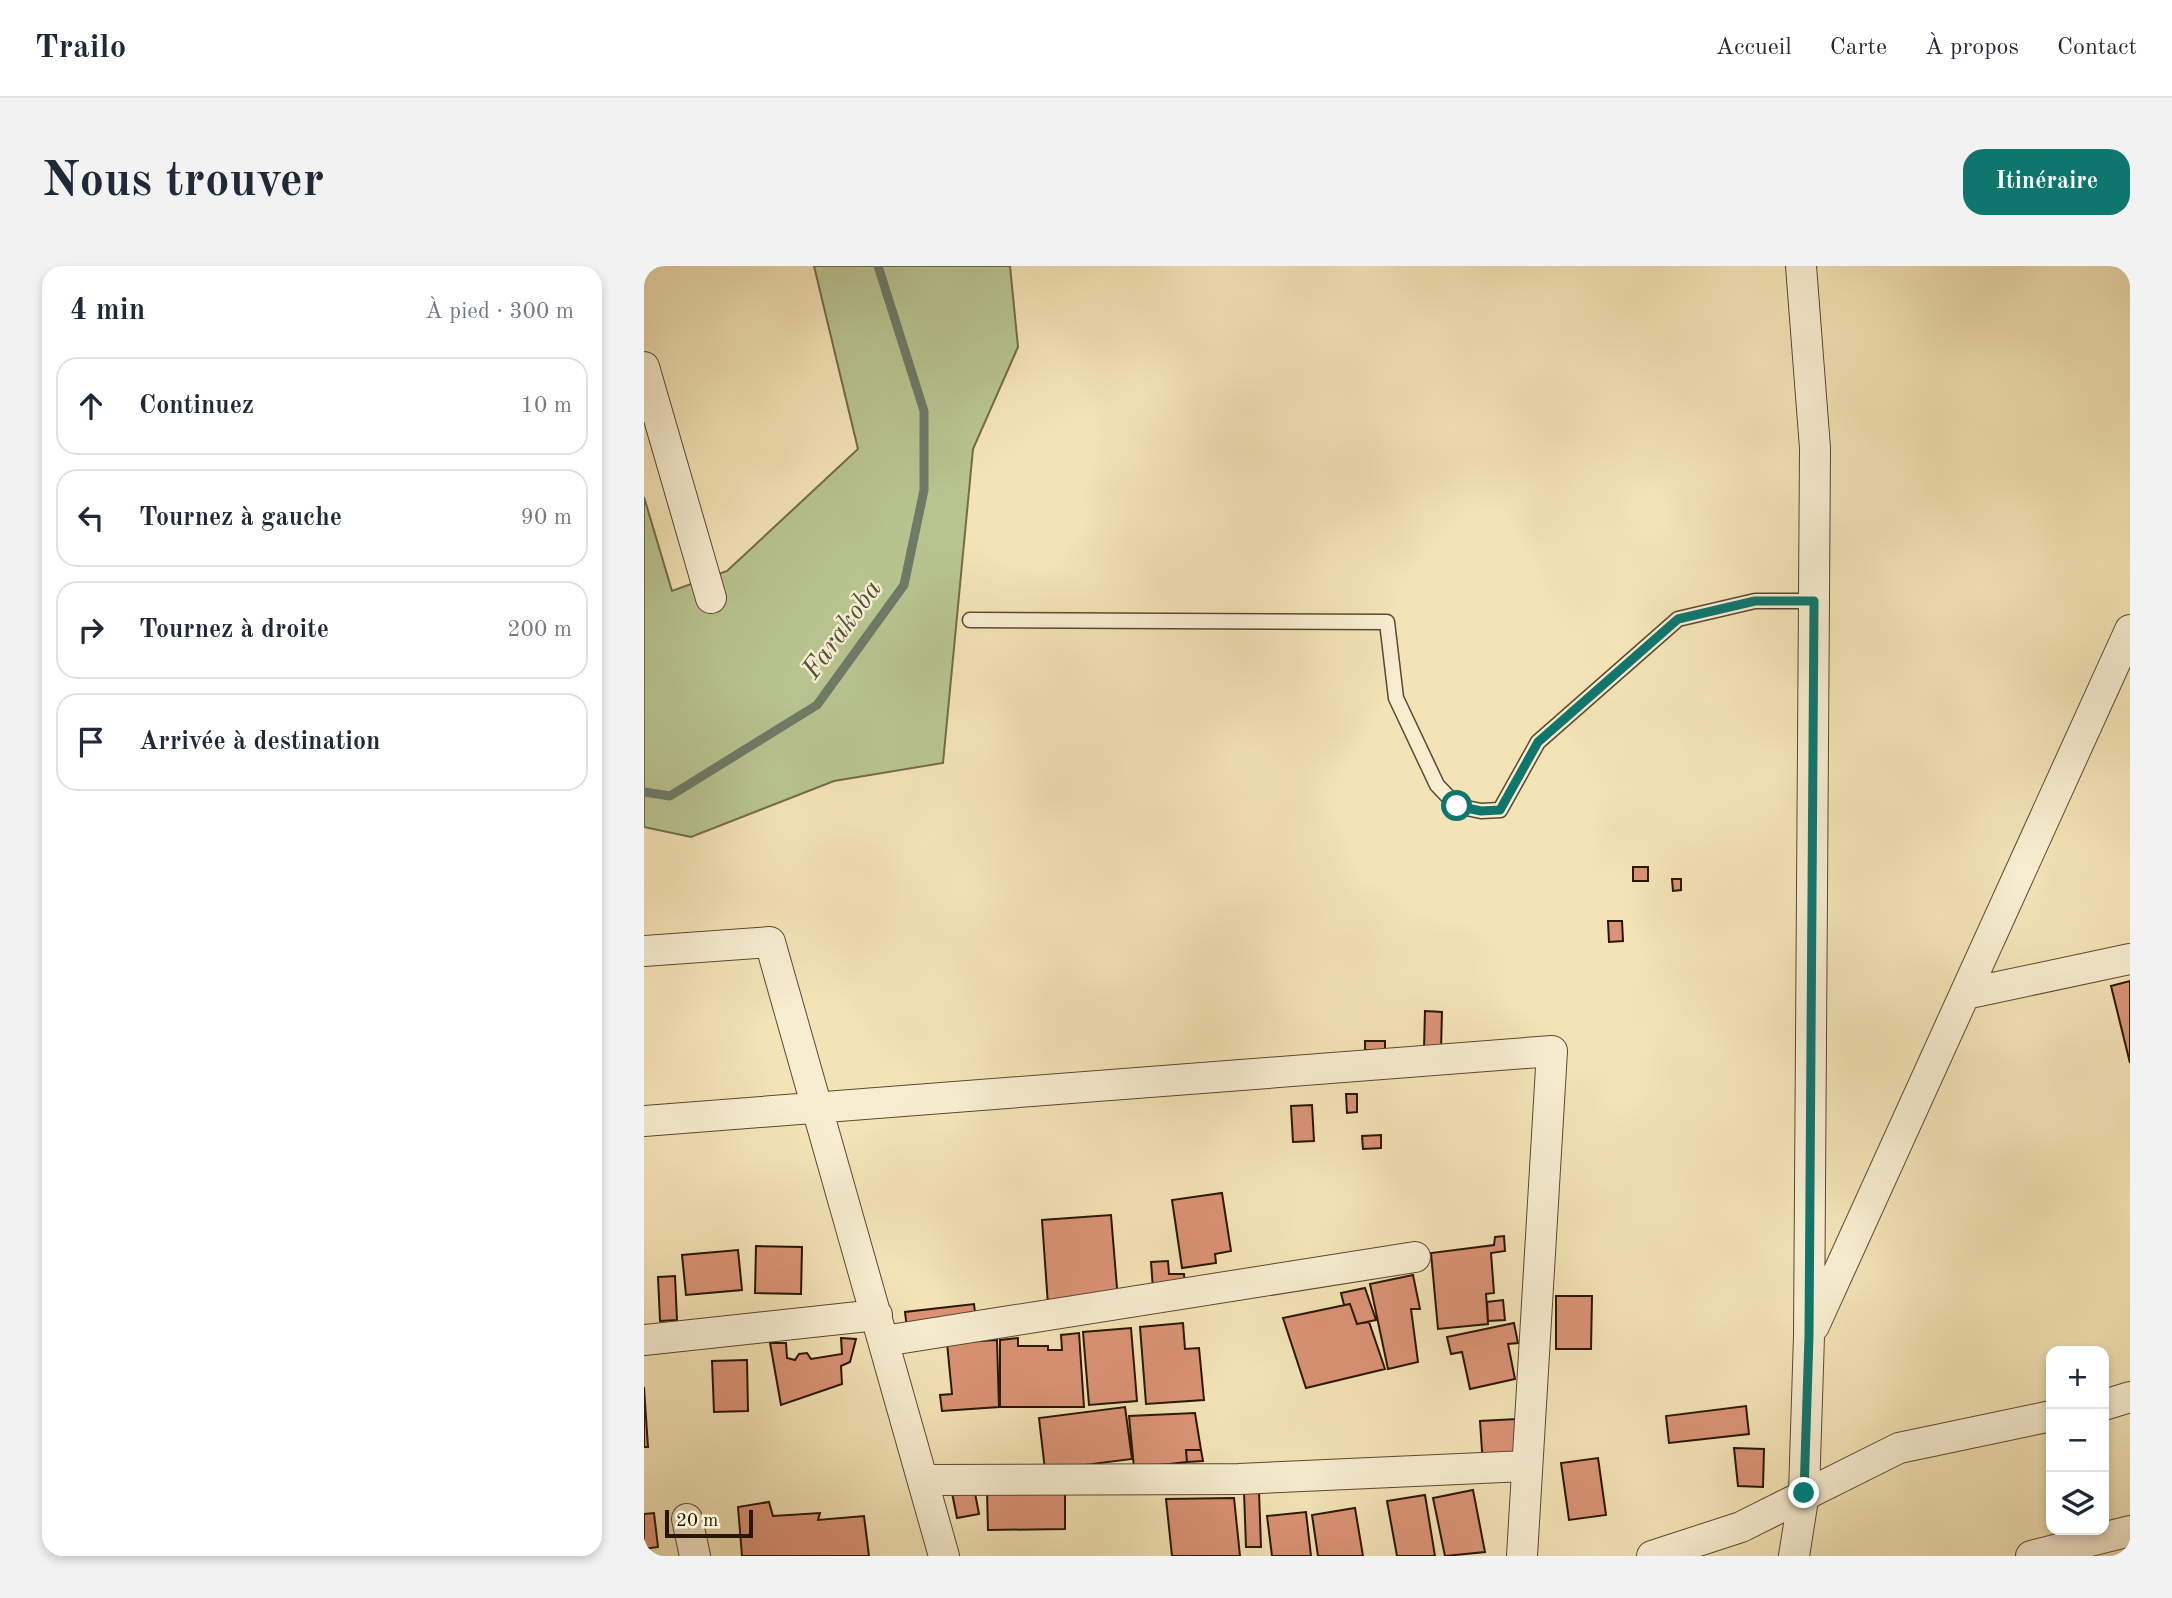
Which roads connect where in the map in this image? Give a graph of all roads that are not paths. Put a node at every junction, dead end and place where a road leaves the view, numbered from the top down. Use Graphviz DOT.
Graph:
graph roads {
  1 [pos="1801,266"];
  2 [pos="644,367"];
  3 [pos="711,598"];
  4 [pos="1814,601"];
  5 [pos="970,620"];
  6 [pos="2130,630"];
  7 [pos="644,950"];
  8 [pos="2130,959"];
  9 [pos="1965,994"];
  10 [pos="818,1109"];
  11 [pos="644,1121"];
  12 [pos="1415,1257"];
  13 [pos="880,1328"];
  14 [pos="1809,1336"];
  15 [pos="644,1340"];
  16 [pos="2130,1398"];
  17 [pos="2109,1404"];
  18 [pos="2046,1417"];
  19 [pos="1527,1466"];
  20 [pos="924,1480"];
  21 [pos="1804,1493"];
  22 [pos="687,1519"];
  23 [pos="2130,1531"];
  24 [pos="695,1556"];
  25 [pos="944,1556"];
  26 [pos="1522,1556"];
  27 [pos="1652,1556"];
  28 [pos="1794,1556"];
  29 [pos="2031,1556"];
  1 -- 4 [label="street"];
  2 -- 3 [label="street"];
  4 -- 5 [label="lane"];
  4 -- 14 [label="street"];
  6 -- 9 [label="street"];
  7 -- 10 [label="street"];
  8 -- 9 [label="street"];
  9 -- 14 [label="street"];
  10 -- 11 [label="street"];
  10 -- 13 [label="street"];
  10 -- 19 [label="street"];
  12 -- 13 [label="street"];
  13 -- 15 [label="street"];
  13 -- 20 [label="street"];
  14 -- 21 [label="street"];
  16 -- 17 [label="street"];
  18 -- 21 [label="street"];
  19 -- 20 [label="street"];
  19 -- 26 [label="street"];
  20 -- 25 [label="street"];
  21 -- 27 [label="street"];
  21 -- 28 [label="street"];
  22 -- 24 [label="street"];
  23 -- 29 [label="street"];
}
